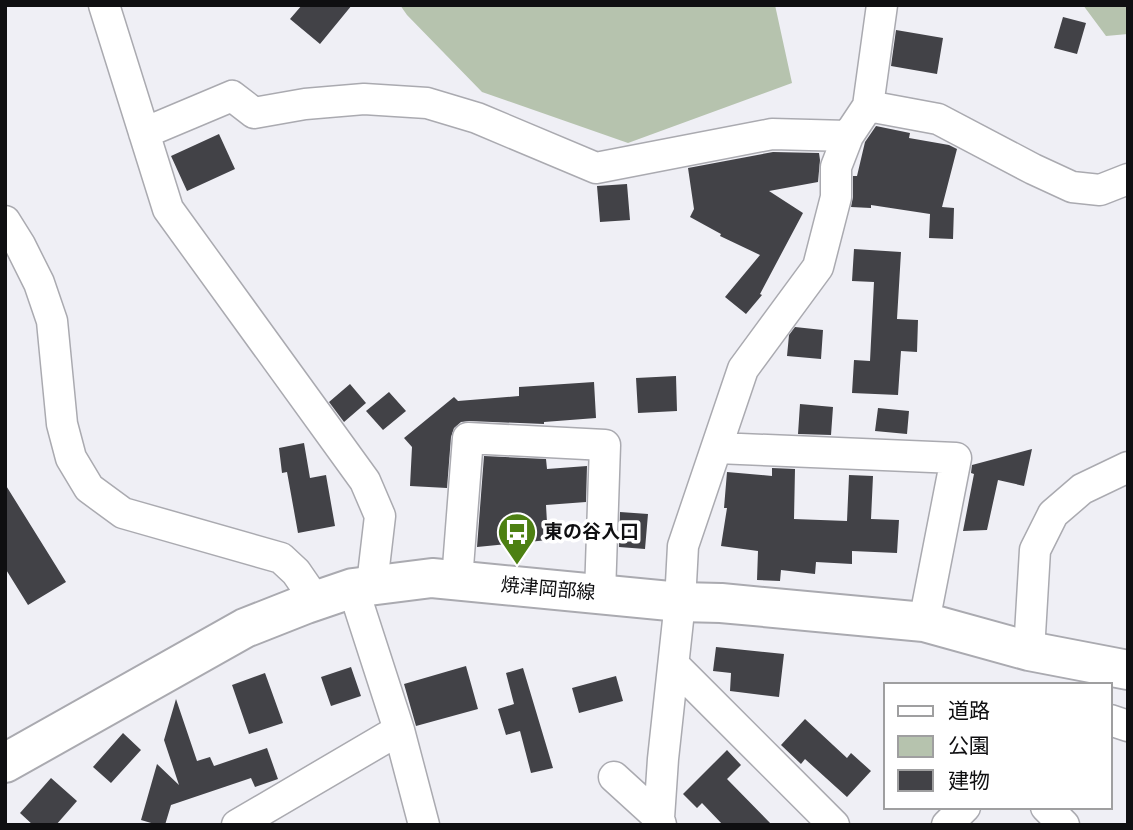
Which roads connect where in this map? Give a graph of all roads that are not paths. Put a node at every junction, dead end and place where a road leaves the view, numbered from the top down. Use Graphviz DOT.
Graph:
graph roads {
  1 [pos="104,5"];
  2 [pos="882,5"];
  3 [pos="868,106"];
  4 [pos="144,133"];
  5 [pos="848,136"];
  6 [pos="1128,179"];
  7 [pos="5,220"];
  8 [pos="717,448"];
  9 [pos="1128,467"];
  10 [pos="457,580"];
  11 [pos="362,586"];
  12 [pos="600,594"];
  13 [pos="316,601"];
  14 [pos="680,602"];
  15 [pos="924,622"];
  16 [pos="1029,651"];
  17 [pos="674,665"];
  18 [pos="1128,670"];
  19 [pos="399,730"];
  20 [pos="5,763"];
  21 [pos="614,777"];
  22 [pos="963,809"];
  23 [pos="1048,809"];
  24 [pos="660,821"];
  25 [pos="237,825"];
  26 [pos="424,825"];
  27 [pos="834,825"];
  28 [pos="947,825"];
  29 [pos="1064,825"];
  1 -- 4 [label="street"];
  2 -- 3 [label="street"];
  3 -- 5 [label="street"];
  3 -- 6 [label="street"];
  4 -- 5 [label="street"];
  4 -- 11 [label="street"];
  5 -- 8 [label="street"];
  7 -- 13 [label="street"];
  8 -- 14 [label="street"];
  8 -- 15 [label="street"];
  9 -- 16 [label="street"];
  10 -- 11 [label="main road, 焼津岡部線"];
  10 -- 12 [label="main road, 焼津岡部線"];
  10 -- 12 [label="street"];
  11 -- 13 [label="main road, 焼津岡部線"];
  11 -- 19 [label="street"];
  12 -- 14 [label="main road, 焼津岡部線"];
  13 -- 20 [label="main road, 焼津岡部線"];
  14 -- 15 [label="main road, 焼津岡部線"];
  14 -- 17 [label="street"];
  15 -- 16 [label="main road, 焼津岡部線"];
  16 -- 18 [label="main road, 焼津岡部線"];
  17 -- 24 [label="street"];
  17 -- 27 [label="street"];
  19 -- 25 [label="street"];
  19 -- 26 [label="street"];
  21 -- 24 [label="street"];
  22 -- 28 [label="street"];
  23 -- 29 [label="street"];
}
